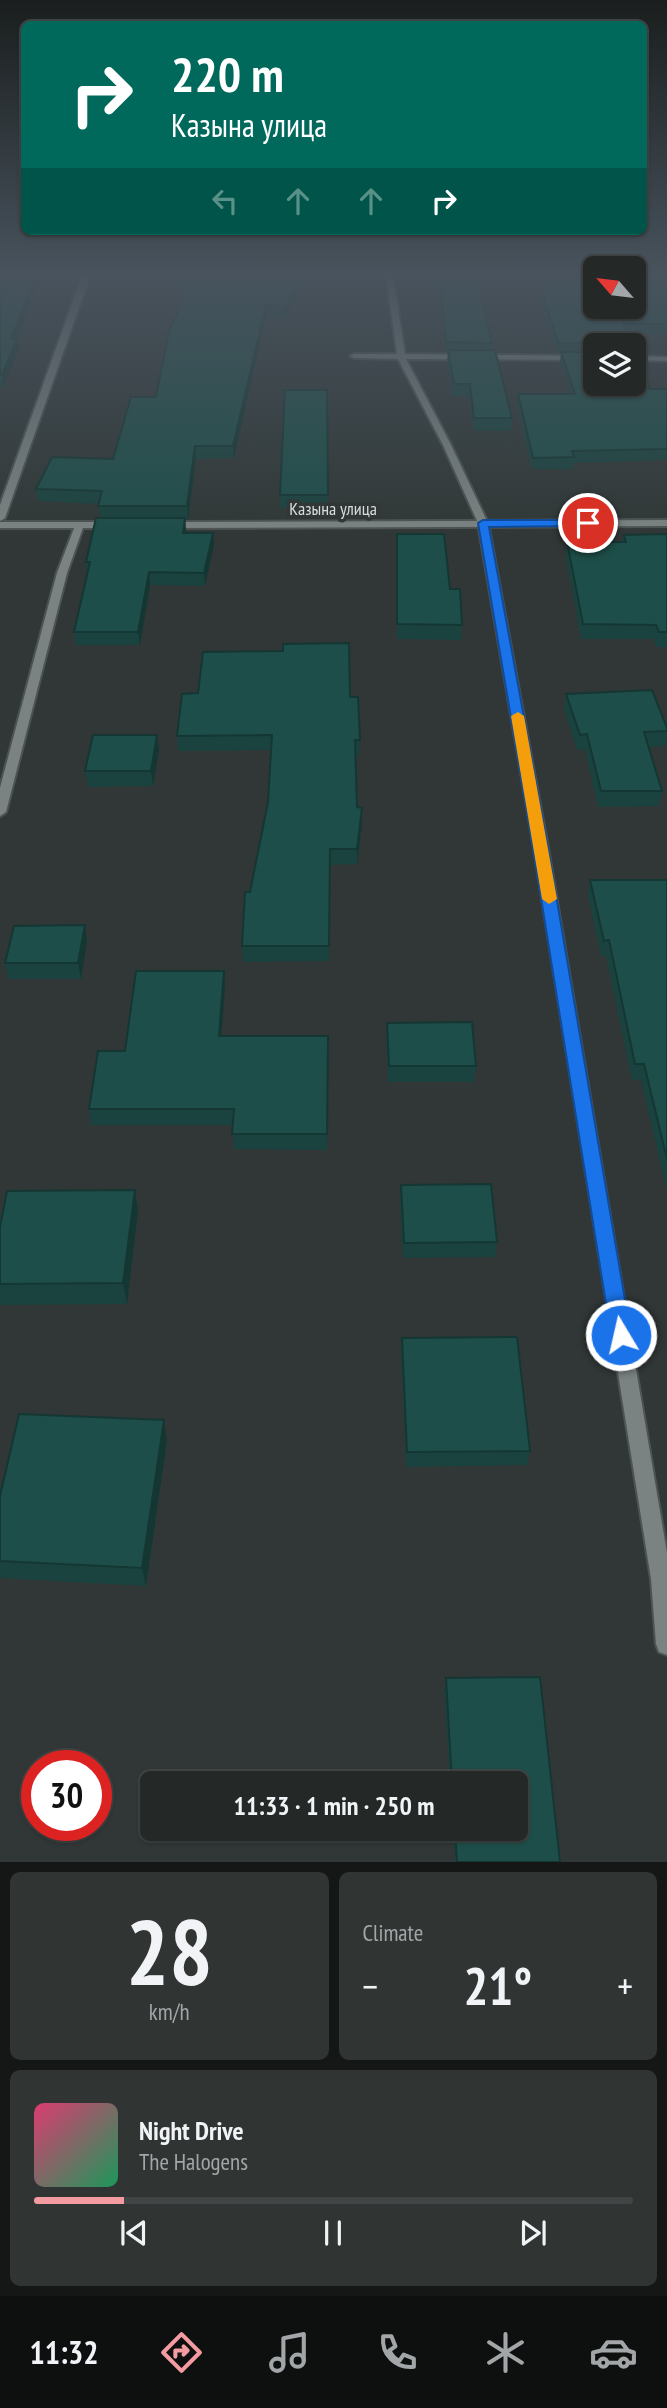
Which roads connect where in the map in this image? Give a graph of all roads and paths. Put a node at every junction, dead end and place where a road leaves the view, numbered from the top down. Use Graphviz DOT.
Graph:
graph roads {
  1 [pos="55,363"];
  2 [pos="405,363"];
  3 [pos="0,518"];
  4 [pos="483,523"];
  5 [pos="667,523"];
  6 [pos="0,525"];
  7 [pos="79,525"];
  8 [pos="120,525"];
  9 [pos="162,525"];
  10 [pos="0,812"];
  11 [pos="667,1644"];
  1 -- 3 [label="street"];
  2 -- 4 [label="street"];
  4 -- 5 [label="street, Казына улица"];
  4 -- 9 [label="street, Казына улица"];
  4 -- 11 [label="street"];
  6 -- 7 [label="street"];
  7 -- 8 [label="street"];
  7 -- 10 [label="street"];
}
